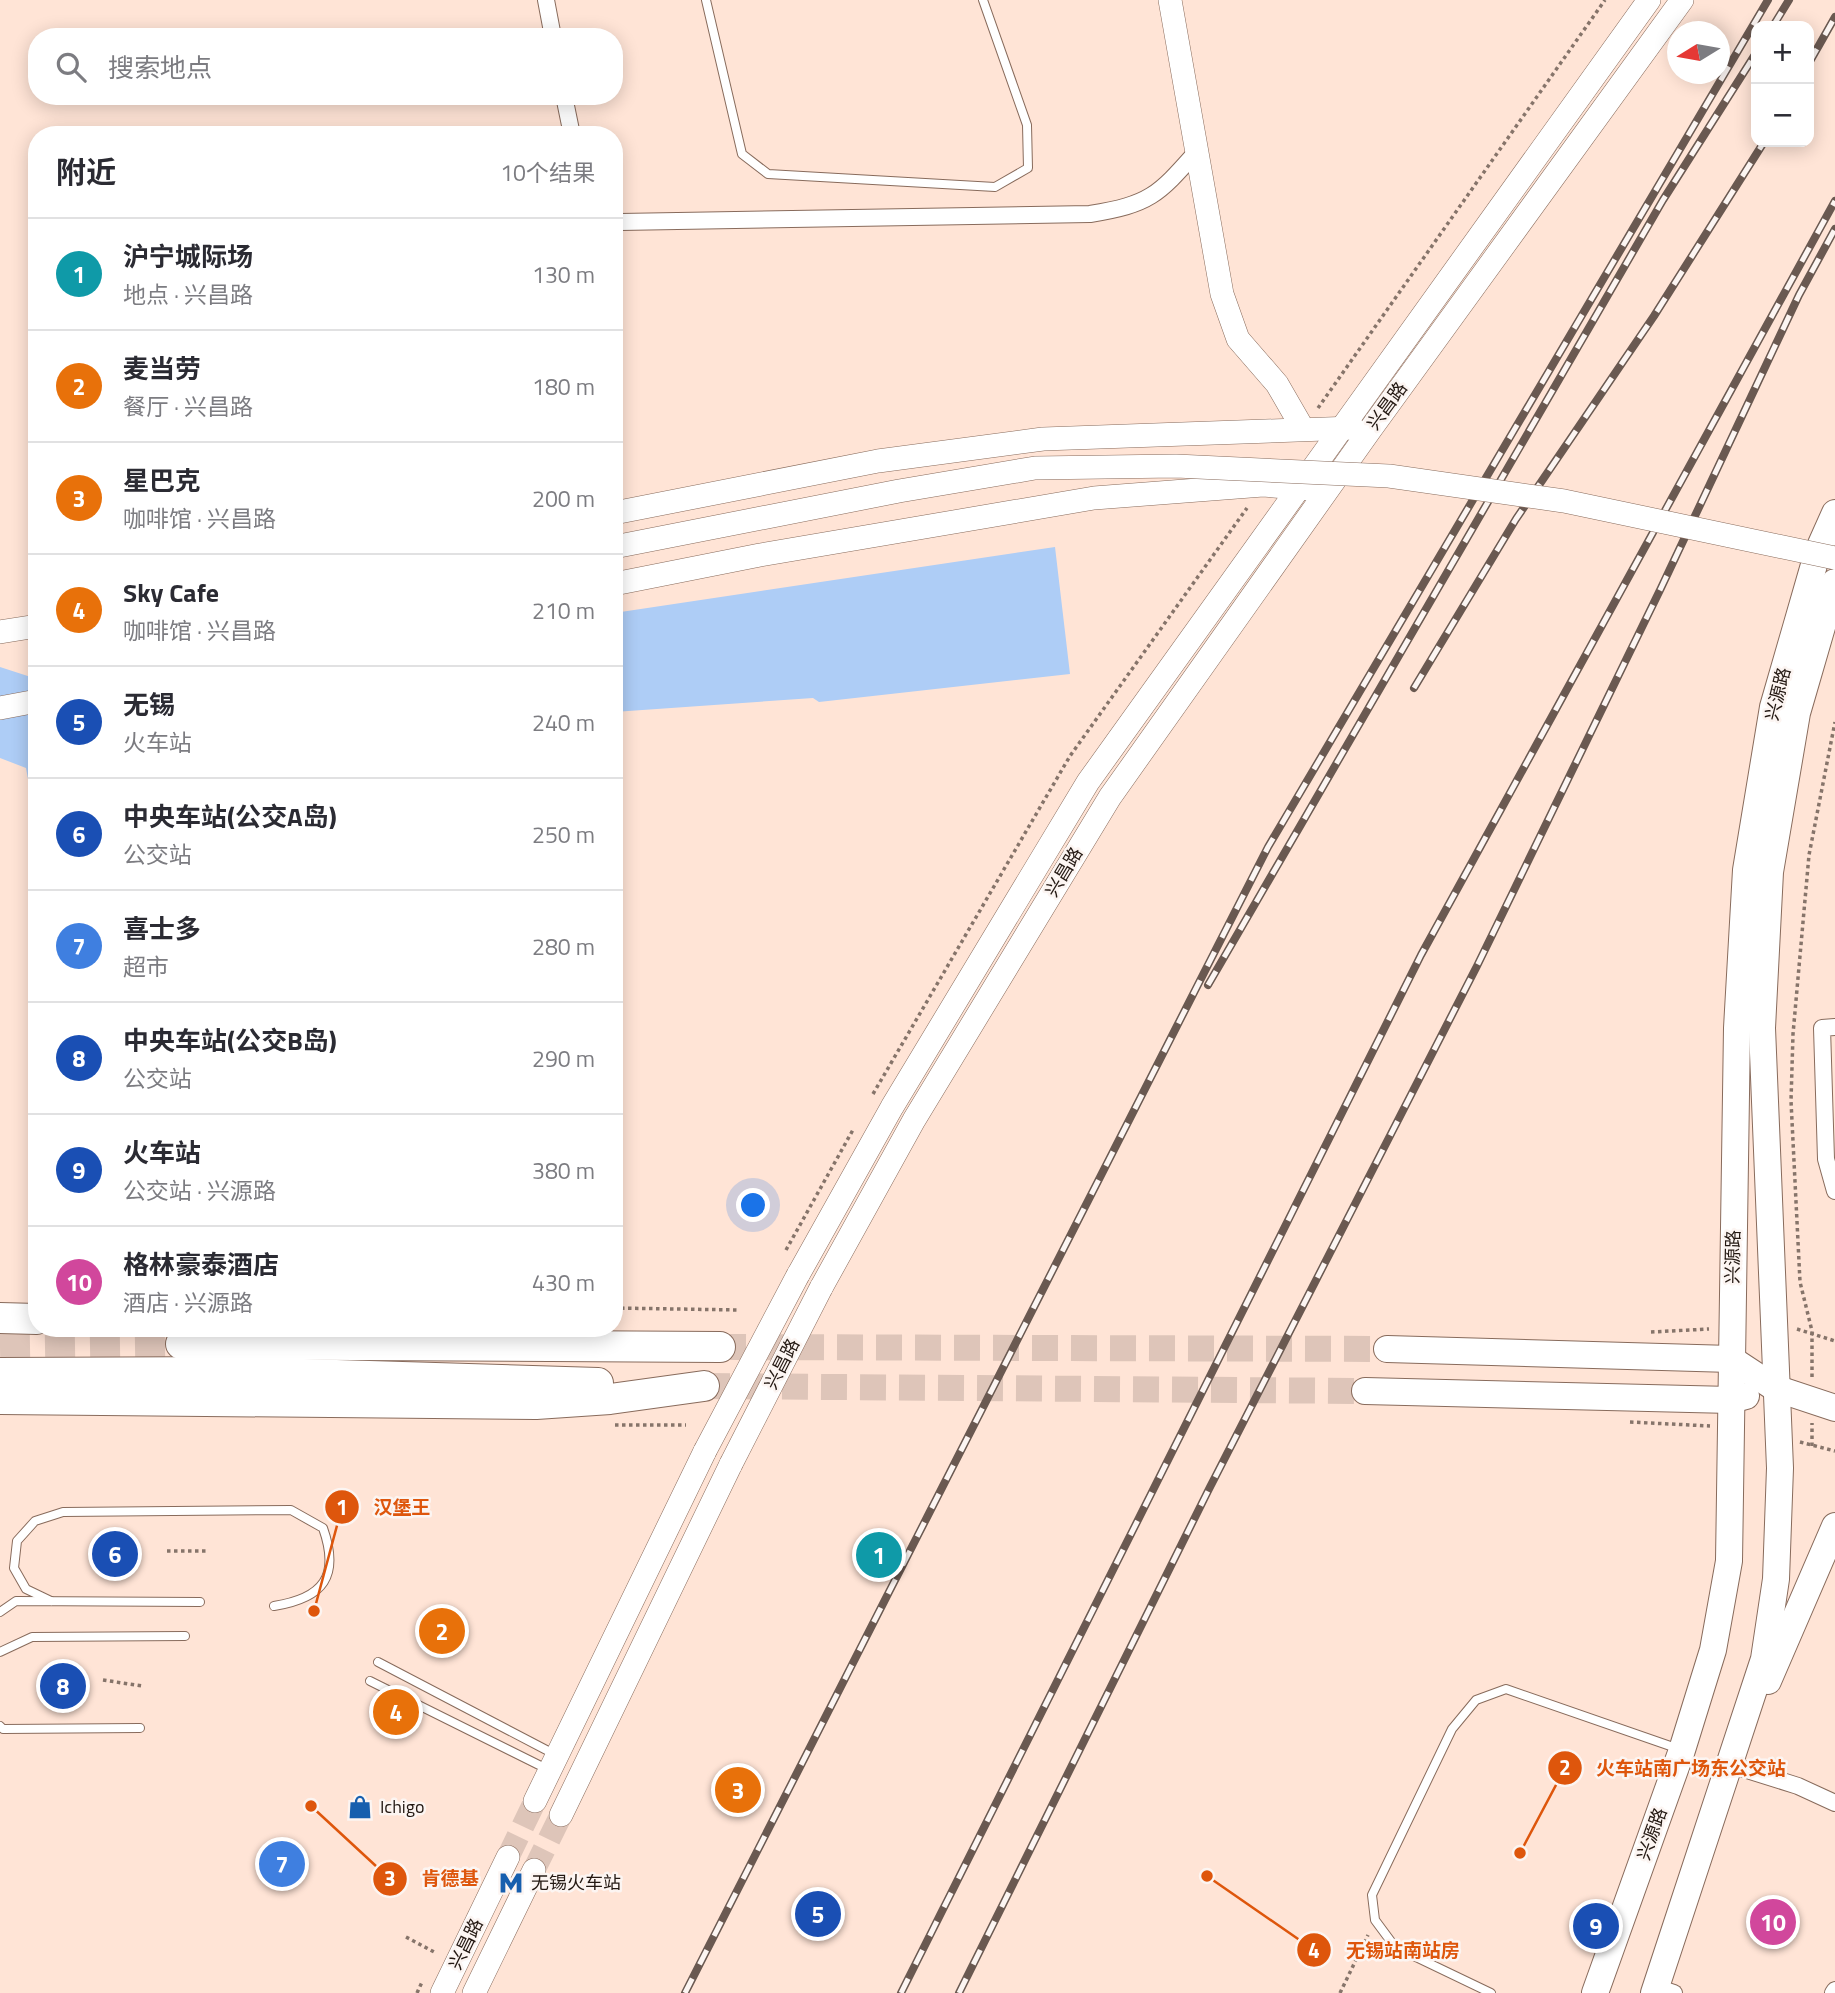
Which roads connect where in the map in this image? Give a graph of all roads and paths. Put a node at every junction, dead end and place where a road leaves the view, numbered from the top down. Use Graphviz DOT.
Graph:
graph roads {
  1 [pos="546,0"];
  2 [pos="706,0"];
  3 [pos="983,0"];
  4 [pos="1170,0"];
  5 [pos="1649,0"];
  6 [pos="1682,0"];
  7 [pos="551,28"];
  8 [pos="566,105"];
  9 [pos="570,126"];
  10 [pos="1198,150"];
  11 [pos="623,222"];
  12 [pos="1342,427"];
  13 [pos="1303,429"];
  14 [pos="1370,430"];
  15 [pos="1298,488"];
  16 [pos="1328,489"];
  17 [pos="623,511"];
  18 [pos="1835,513"];
  19 [pos="623,545"];
  20 [pos="1835,558"];
  21 [pos="623,582"];
  22 [pos="1835,582"];
  23 [pos="28,627"];
  24 [pos="0,632"];
  25 [pos="28,703"];
  26 [pos="0,708"];
  27 [pos="1835,1027"];
  28 [pos="1835,1191"];
  29 [pos="623,1308"];
  30 [pos="740,1310"];
  31 [pos="0,1318"];
  32 [pos="28,1318"];
  33 [pos="623,1331"];
  34 [pos="181,1344"];
  35 [pos="1387,1349"];
  36 [pos="1731,1359"];
  37 [pos="0,1373"];
  38 [pos="1775,1388"];
  39 [pos="1365,1391"];
  40 [pos="0,1399"];
  41 [pos="1731,1400"];
  42 [pos="1835,1408"];
  43 [pos="1623,1422"];
  44 [pos="1731,1429"];
  45 [pos="1778,1437"];
  46 [pos="1835,1451"];
  47 [pos="1835,1526"];
  48 [pos="167,1551"];
  49 [pos="206,1551"];
  50 [pos="51,1601"];
  51 [pos="200,1602"];
  52 [pos="274,1606"];
  53 [pos="0,1612"];
  54 [pos="185,1636"];
  55 [pos="0,1652"];
  56 [pos="378,1662"];
  57 [pos="103,1680"];
  58 [pos="370,1681"];
  59 [pos="142,1686"];
  60 [pos="0,1726"];
  61 [pos="140,1728"];
  62 [pos="1741,1735"];
  63 [pos="1682,1750"];
  64 [pos="553,1763"];
  65 [pos="1731,1766"];
  66 [pos="535,1801"];
  67 [pos="1835,1803"];
  68 [pos="561,1815"];
  69 [pos="508,1857"];
  70 [pos="534,1870"];
  71 [pos="1375,1920"];
  72 [pos="406,1937"];
  73 [pos="436,1953"];
  74 [pos="1662,1991"];
  75 [pos="442,1993"];
  76 [pos="474,1993"];
  77 [pos="1340,1993"];
  78 [pos="1491,1993"];
  79 [pos="1595,1993"];
  1 -- 7 [label="street"];
  2 -- 3 [label="lane"];
  4 -- 10 [label="main road"];
  5 -- 12 [label="main road, 兴昌路"];
  6 -- 14 [label="main road, 兴昌路"];
  8 -- 9 [label="street"];
  10 -- 11 [label="street"];
  10 -- 13 [label="main road"];
  12 -- 13 [label="main road"];
  12 -- 14 [label="main road"];
  12 -- 15 [label="main road, 兴昌路"];
  13 -- 17 [label="main road"];
  14 -- 16 [label="main road, 兴昌路"];
  15 -- 16 [label="main road"];
  15 -- 21 [label="main road"];
  15 -- 64 [label="main road, 兴昌路, bridge"];
  16 -- 68 [label="main road, 兴昌路, bridge"];
  18 -- 36 [label="main road, 兴源路"];
  19 -- 20 [label="main road, bridge"];
  22 -- 38 [label="main road, 兴源路"];
  23 -- 24 [label="main road"];
  25 -- 26 [label="main road"];
  27 -- 28 [label="street"];
  29 -- 30 [label="path"];
  31 -- 32 [label="highway"];
  33 -- 34 [label="highway"];
  35 -- 36 [label="main road"];
  36 -- 38 [label="main road"];
  36 -- 41 [label="main road, 兴源路"];
  37 -- 40 [label="highway"];
  38 -- 41 [label="main road"];
  38 -- 42 [label="main road"];
  38 -- 45 [label="main road, 兴源路"];
  39 -- 41 [label="main road"];
  41 -- 44 [label="main road, 兴源路"];
  43 -- 44 [label="path"];
  44 -- 63 [label="main road, 兴源路"];
  45 -- 46 [label="path"];
  45 -- 62 [label="main road, 兴源路"];
  47 -- 62 [label="main road"];
  48 -- 49 [label="path"];
  50 -- 51 [label="lane"];
  50 -- 52 [label="lane"];
  50 -- 53 [label="lane"];
  54 -- 55 [label="lane"];
  56 -- 64 [label="lane"];
  57 -- 59 [label="path"];
  58 -- 64 [label="lane"];
  60 -- 61 [label="lane"];
  62 -- 65 [label="main road, 兴源路"];
  63 -- 71 [label="lane"];
  63 -- 79 [label="main road, 兴源路"];
  64 -- 66 [label="main road, 兴昌路"];
  65 -- 67 [label="street"];
  65 -- 74 [label="main road, 兴源路"];
  69 -- 75 [label="main road, 兴昌路"];
  70 -- 76 [label="main road, 兴昌路"];
  71 -- 77 [label="path"];
  71 -- 78 [label="lane"];
  72 -- 73 [label="path"];
}
